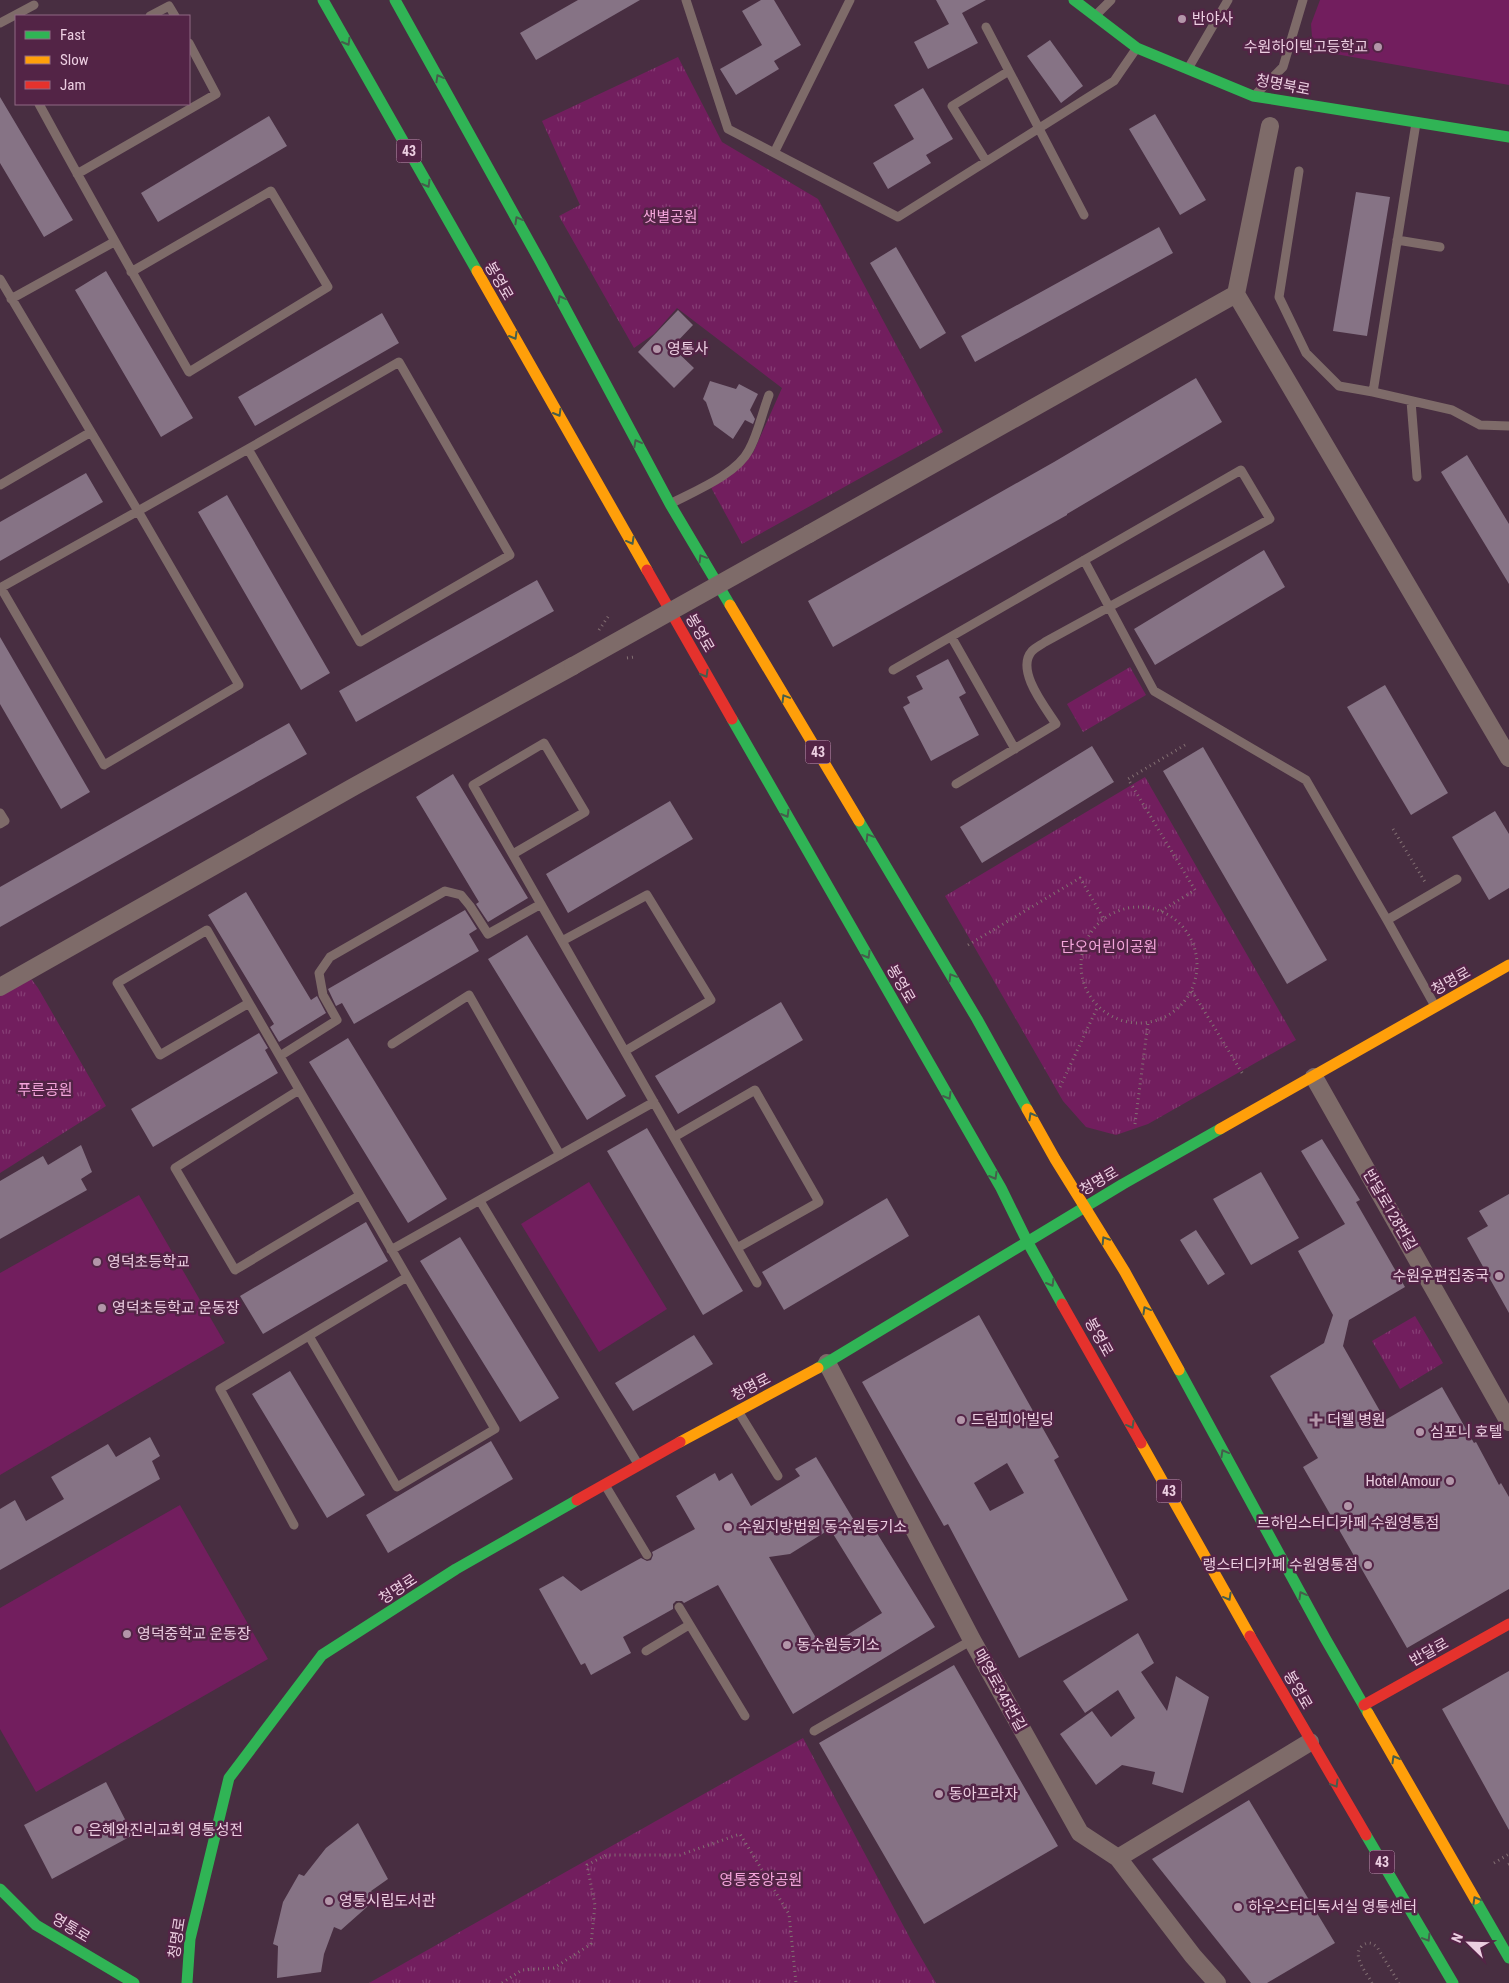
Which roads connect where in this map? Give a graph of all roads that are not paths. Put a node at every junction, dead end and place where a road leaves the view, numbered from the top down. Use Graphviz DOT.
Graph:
graph roads {
  1 [pos="323,0"];
  2 [pos="395,0"];
  3 [pos="686,0"];
  4 [pos="850,0"];
  5 [pos="1074,0"];
  6 [pos="1111,0"];
  7 [pos="1228,0"];
  8 [pos="1303,0"];
  9 [pos="34,5"];
  10 [pos="15,15"];
  11 [pos="15,15"];
  12 [pos="152,15"];
  13 [pos="174,15"];
  14 [pos="1095,16"];
  15 [pos="0,23"];
  16 [pos="986,27"];
  17 [pos="190,45"];
  18 [pos="1137,48"];
  19 [pos="1188,69"];
  20 [pos="1009,71"];
  21 [pos="1253,96"];
  22 [pos="40,105"];
  23 [pos="1416,122"];
  24 [pos="1270,126"];
  25 [pos="1039,128"];
  26 [pos="1509,137"];
  27 [pos="774,153"];
  28 [pos="986,162"];
  29 [pos="1299,171"];
  30 [pos="77,174"];
  31 [pos="1084,215"];
  32 [pos="1398,240"];
  33 [pos="114,242"];
  34 [pos="1440,247"];
  35 [pos="131,272"];
  36 [pos="0,279"];
  37 [pos="1236,294"];
  38 [pos="11,299"];
  39 [pos="1373,392"];
  40 [pos="769,395"];
  41 [pos="1411,401"];
  42 [pos="1509,426"];
  43 [pos="91,432"];
  44 [pos="248,450"];
  45 [pos="1417,477"];
  46 [pos="0,485"];
  47 [pos="670,504"];
  48 [pos="138,511"];
  49 [pos="1084,560"];
  50 [pos="0,588"];
  51 [pos="1109,608"];
  52 [pos="952,638"];
  53 [pos="893,670"];
  54 [pos="1015,749"];
  55 [pos="1509,758"];
  56 [pos="956,784"];
  57 [pos="0,813"];
  58 [pos="0,824"];
  59 [pos="513,854"];
  60 [pos="1458,879"];
  61 [pos="541,904"];
  62 [pos="1388,920"];
  63 [pos="562,941"];
  64 [pos="1509,965"];
  65 [pos="0,987"];
  66 [pos="249,1003"];
  67 [pos="1435,1006"];
  68 [pos="392,1044"];
  69 [pos="625,1051"];
  70 [pos="280,1056"];
  71 [pos="1314,1077"];
  72 [pos="299,1090"];
  73 [pos="654,1102"];
  74 [pos="674,1137"];
  75 [pos="560,1155"];
  76 [pos="360,1195"];
  77 [pos="480,1201"];
  78 [pos="1084,1207"];
  79 [pos="1026,1241"];
  80 [pos="737,1248"];
  81 [pos="391,1250"];
  82 [pos="407,1277"];
  83 [pos="757,1284"];
  84 [pos="309,1336"];
  85 [pos="827,1363"];
  86 [pos="738,1411"];
  87 [pos="1509,1422"];
  88 [pos="638,1465"];
  89 [pos="778,1476"];
  90 [pos="604,1484"];
  91 [pos="294,1525"];
  92 [pos="647,1555"];
  93 [pos="679,1606"];
  94 [pos="1509,1624"];
  95 [pos="689,1625"];
  96 [pos="972,1640"];
  97 [pos="646,1651"];
  98 [pos="1364,1705"];
  99 [pos="745,1716"];
  100 [pos="814,1731"];
  101 [pos="1310,1742"];
  102 [pos="1118,1858"];
  103 [pos="0,1889"];
  104 [pos="1509,1958"];
  105 [pos="134,1983"];
  106 [pos="187,1983"];
  107 [pos="1217,1983"];
  108 [pos="1454,1983"];
  1 -- 79 [label="main road, 봉영로 / 43, one-way"];
  47 -- 2 [label="main road, 43, one-way"];
  3 -- 27 [label="lane"];
  4 -- 27 [label="lane"];
  5 -- 14 [label="main road, 청명북로"];
  6 -- 14 [label="lane"];
  7 -- 19 [label="lane"];
  8 -- 21 [label="lane"];
  9 -- 11 [label="lane"];
  10 -- 15 [label="lane"];
  12 -- 13 [label="lane"];
  14 -- 18 [label="main road, 청명북로"];
  16 -- 20 [label="lane"];
  17 -- 30 [label="lane"];
  18 -- 19 [label="main road, 청명북로"];
  18 -- 25 [label="lane"];
  19 -- 21 [label="main road, 청명북로"];
  20 -- 25 [label="lane"];
  20 -- 28 [label="lane"];
  21 -- 23 [label="main road, 청명북로"];
  22 -- 30 [label="lane"];
  23 -- 26 [label="main road, 청명북로"];
  23 -- 32 [label="lane"];
  24 -- 37 [label="street"];
  25 -- 28 [label="lane"];
  25 -- 31 [label="lane"];
  27 -- 28 [label="lane"];
  29 -- 39 [label="lane"];
  30 -- 33 [label="lane"];
  32 -- 34 [label="lane"];
  32 -- 39 [label="lane"];
  33 -- 35 [label="lane"];
  33 -- 38 [label="lane"];
  35 -- 35 [label="lane"];
  36 -- 38 [label="lane"];
  37 -- 55 [label="street"];
  37 -- 65 [label="street, bridge"];
  38 -- 43 [label="lane"];
  39 -- 41 [label="lane"];
  40 -- 47 [label="lane"];
  41 -- 42 [label="lane"];
  41 -- 45 [label="lane"];
  43 -- 46 [label="lane"];
  43 -- 48 [label="lane"];
  44 -- 44 [label="lane"];
  44 -- 48 [label="lane"];
  78 -- 47 [label="main road, 43, one-way"];
  48 -- 50 [label="lane"];
  48 -- 50 [label="lane"];
  49 -- 51 [label="lane"];
  49 -- 51 [label="lane"];
  49 -- 52 [label="lane"];
  51 -- 54 [label="lane"];
  51 -- 62 [label="lane"];
  52 -- 53 [label="lane"];
  52 -- 54 [label="lane"];
  54 -- 56 [label="lane"];
  57 -- 58 [label="lane"];
  59 -- 59 [label="lane"];
  59 -- 61 [label="lane"];
  60 -- 62 [label="lane"];
  61 -- 63 [label="lane"];
  61 -- 70 [label="lane"];
  62 -- 67 [label="lane"];
  63 -- 69 [label="lane"];
  63 -- 69 [label="lane"];
  64 -- 67 [label="main road, 청명로"];
  66 -- 66 [label="lane"];
  66 -- 70 [label="lane"];
  67 -- 71 [label="main road, 청명로"];
  68 -- 75 [label="lane"];
  69 -- 73 [label="lane"];
  70 -- 72 [label="lane"];
  71 -- 78 [label="main road, 청명로"];
  71 -- 87 [label="street, 반달로128번길"];
  72 -- 76 [label="lane"];
  72 -- 76 [label="lane"];
  73 -- 74 [label="lane"];
  73 -- 75 [label="lane"];
  74 -- 80 [label="lane"];
  74 -- 80 [label="lane"];
  75 -- 77 [label="lane"];
  76 -- 81 [label="lane"];
  77 -- 81 [label="lane"];
  77 -- 88 [label="lane"];
  78 -- 79 [label="main road, 청명로"];
  98 -- 78 [label="main road, 43, one-way"];
  79 -- 85 [label="main road, 청명로"];
  79 -- 101 [label="main road, 봉영로 / 43, one-way"];
  80 -- 83 [label="lane"];
  81 -- 82 [label="lane"];
  82 -- 84 [label="lane"];
  82 -- 84 [label="lane"];
  84 -- 91 [label="lane"];
  85 -- 86 [label="main road, 청명로"];
  85 -- 96 [label="street, 매영로345번길"];
  86 -- 88 [label="main road, 청명로"];
  86 -- 89 [label="lane"];
  88 -- 90 [label="main road, 청명로"];
  90 -- 92 [label="lane"];
  90 -- 106 [label="main road, 청명로"];
  93 -- 95 [label="lane"];
  94 -- 98 [label="main road, 반달로"];
  95 -- 97 [label="lane"];
  95 -- 99 [label="lane"];
  96 -- 100 [label="lane"];
  96 -- 102 [label="street, 매영로345번길"];
  104 -- 98 [label="main road, 43, one-way"];
  101 -- 102 [label="street"];
  101 -- 108 [label="main road, 봉영로 / 43, one-way"];
  102 -- 107 [label="street, 매영로345번길"];
  103 -- 105 [label="main road, 영통로"];
}
